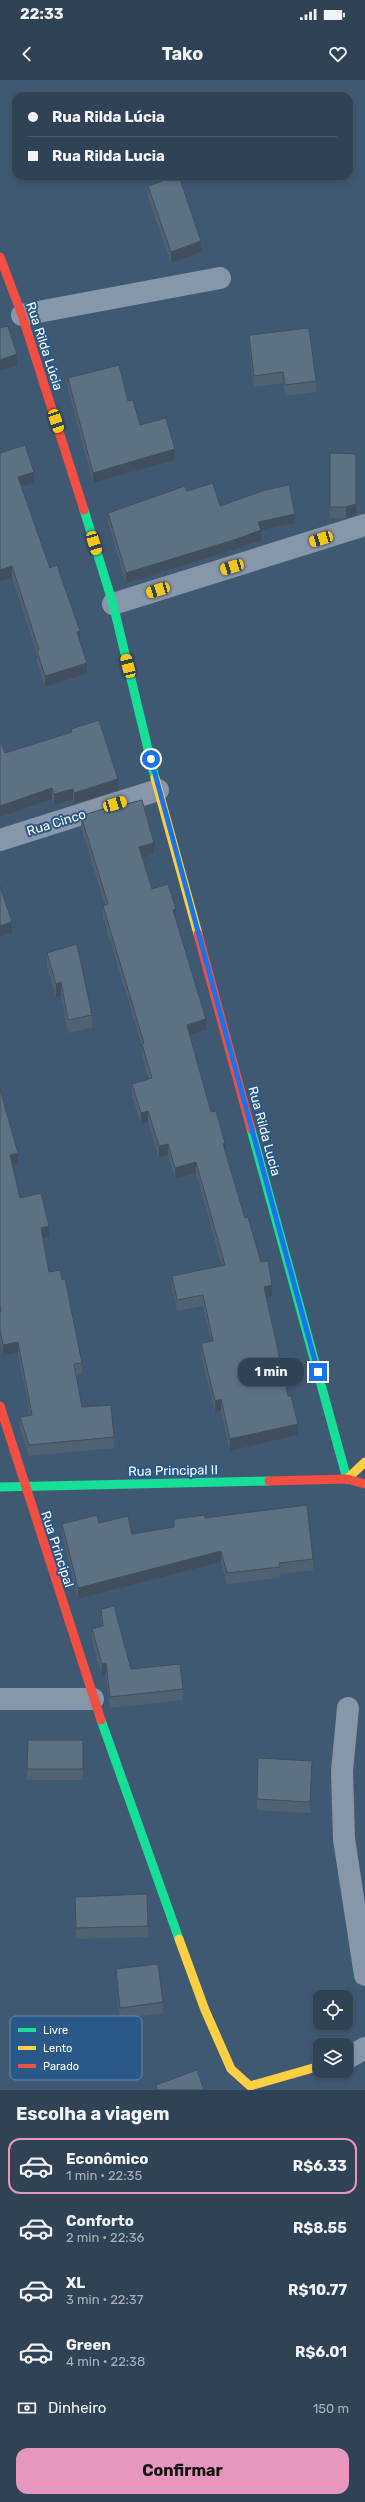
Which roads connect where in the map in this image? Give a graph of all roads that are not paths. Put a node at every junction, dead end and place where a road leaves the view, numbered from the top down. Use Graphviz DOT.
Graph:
graph roads {
  1 [pos="0,257"];
  2 [pos="220,278"];
  3 [pos="22,314"];
  4 [pos="365,525"];
  5 [pos="113,604"];
  6 [pos="158,790"];
  7 [pos="0,840"];
  8 [pos="0,1406"];
  9 [pos="365,1462"];
  10 [pos="347,1479"];
  11 [pos="365,1484"];
  12 [pos="0,1487"];
  13 [pos="25,1487"];
  14 [pos="0,1699"];
  15 [pos="93,1699"];
  16 [pos="348,1708"];
  17 [pos="365,1975"];
  18 [pos="365,2048"];
  19 [pos="353,2055"];
  20 [pos="313,2068"];
  1 -- 3 [label="street, Rua Rilda Lúcia"];
  2 -- 3 [label="street"];
  3 -- 5 [label="street, Rua Rilda Lúcia"];
  4 -- 5 [label="street"];
  5 -- 6 [label="street, Rua Rilda Lúcia"];
  6 -- 7 [label="street, Rua Cinco"];
  6 -- 10 [label="street, Rua Rilda Lucia"];
  8 -- 13 [label="street, Rua Principal"];
  9 -- 10 [label="street"];
  10 -- 11 [label="street, Rua Principal II"];
  10 -- 13 [label="street, Rua Principal II"];
  12 -- 13 [label="street, Rua Principal II"];
  13 -- 15 [label="street, Rua Principal"];
  14 -- 15 [label="street"];
  15 -- 20 [label="street, Rua Principal"];
  16 -- 17 [label="street"];
  18 -- 19 [label="street"];
}
